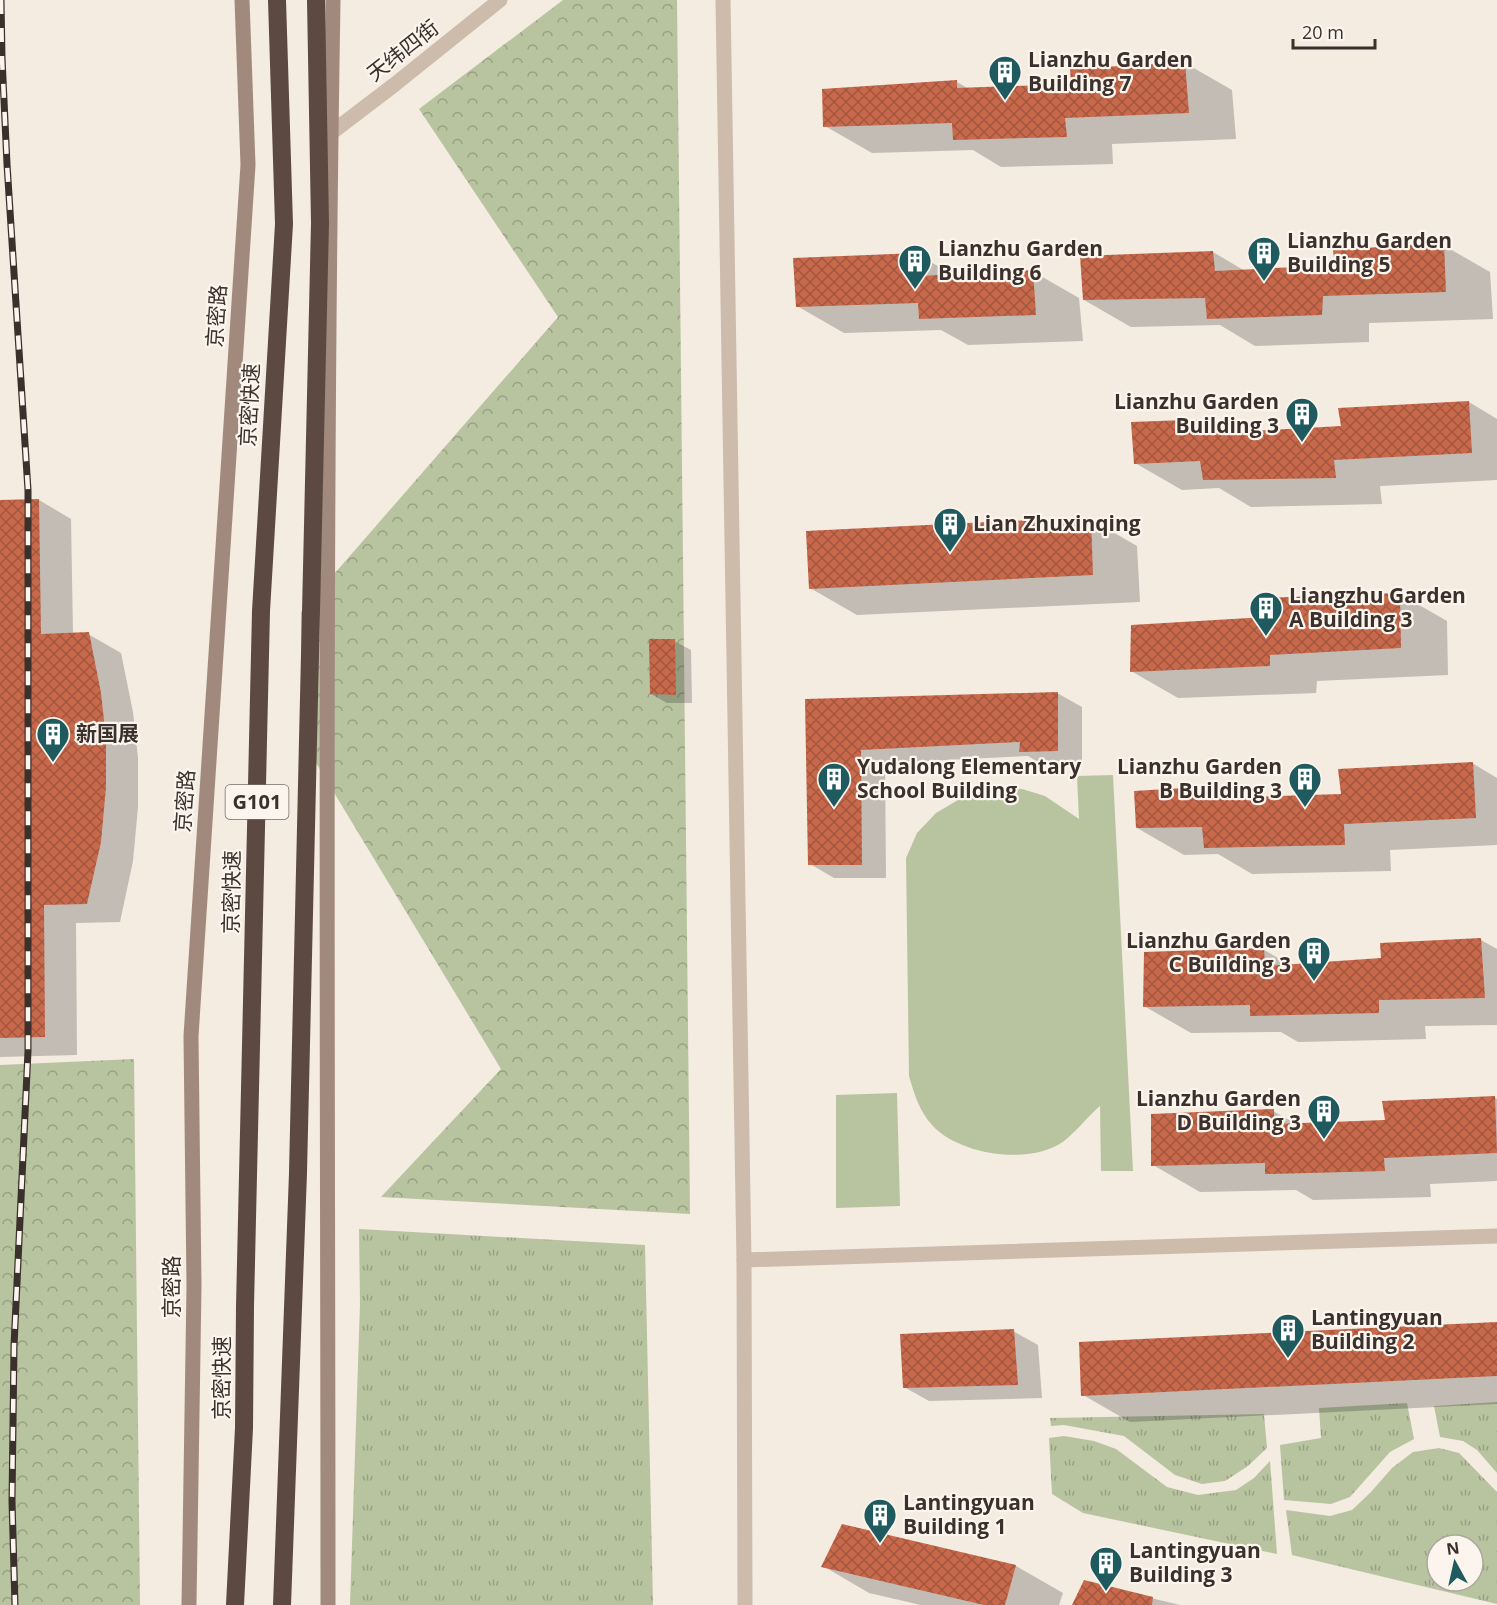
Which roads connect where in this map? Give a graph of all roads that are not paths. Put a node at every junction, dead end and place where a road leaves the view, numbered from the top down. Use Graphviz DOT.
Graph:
graph roads {
  1 [pos="242,0"];
  2 [pos="277,0"];
  3 [pos="316,0"];
  4 [pos="333,0"];
  5 [pos="501,0"];
  6 [pos="723,0"];
  7 [pos="331,133"];
  8 [pos="1497,1236"];
  9 [pos="744,1260"];
  10 [pos="189,1605"];
  11 [pos="235,1605"];
  12 [pos="282,1605"];
  13 [pos="328,1605"];
  14 [pos="745,1605"];
  1 -- 10 [label="main road, 京密路 / G101"];
  2 -- 11 [label="highway, 京密快速 / G101"];
  3 -- 12 [label="highway, G101"];
  4 -- 7 [label="main road"];
  5 -- 7 [label="street, 天纬四街"];
  6 -- 9 [label="street"];
  7 -- 13 [label="main road"];
  8 -- 9 [label="street"];
  9 -- 14 [label="street"];
}
